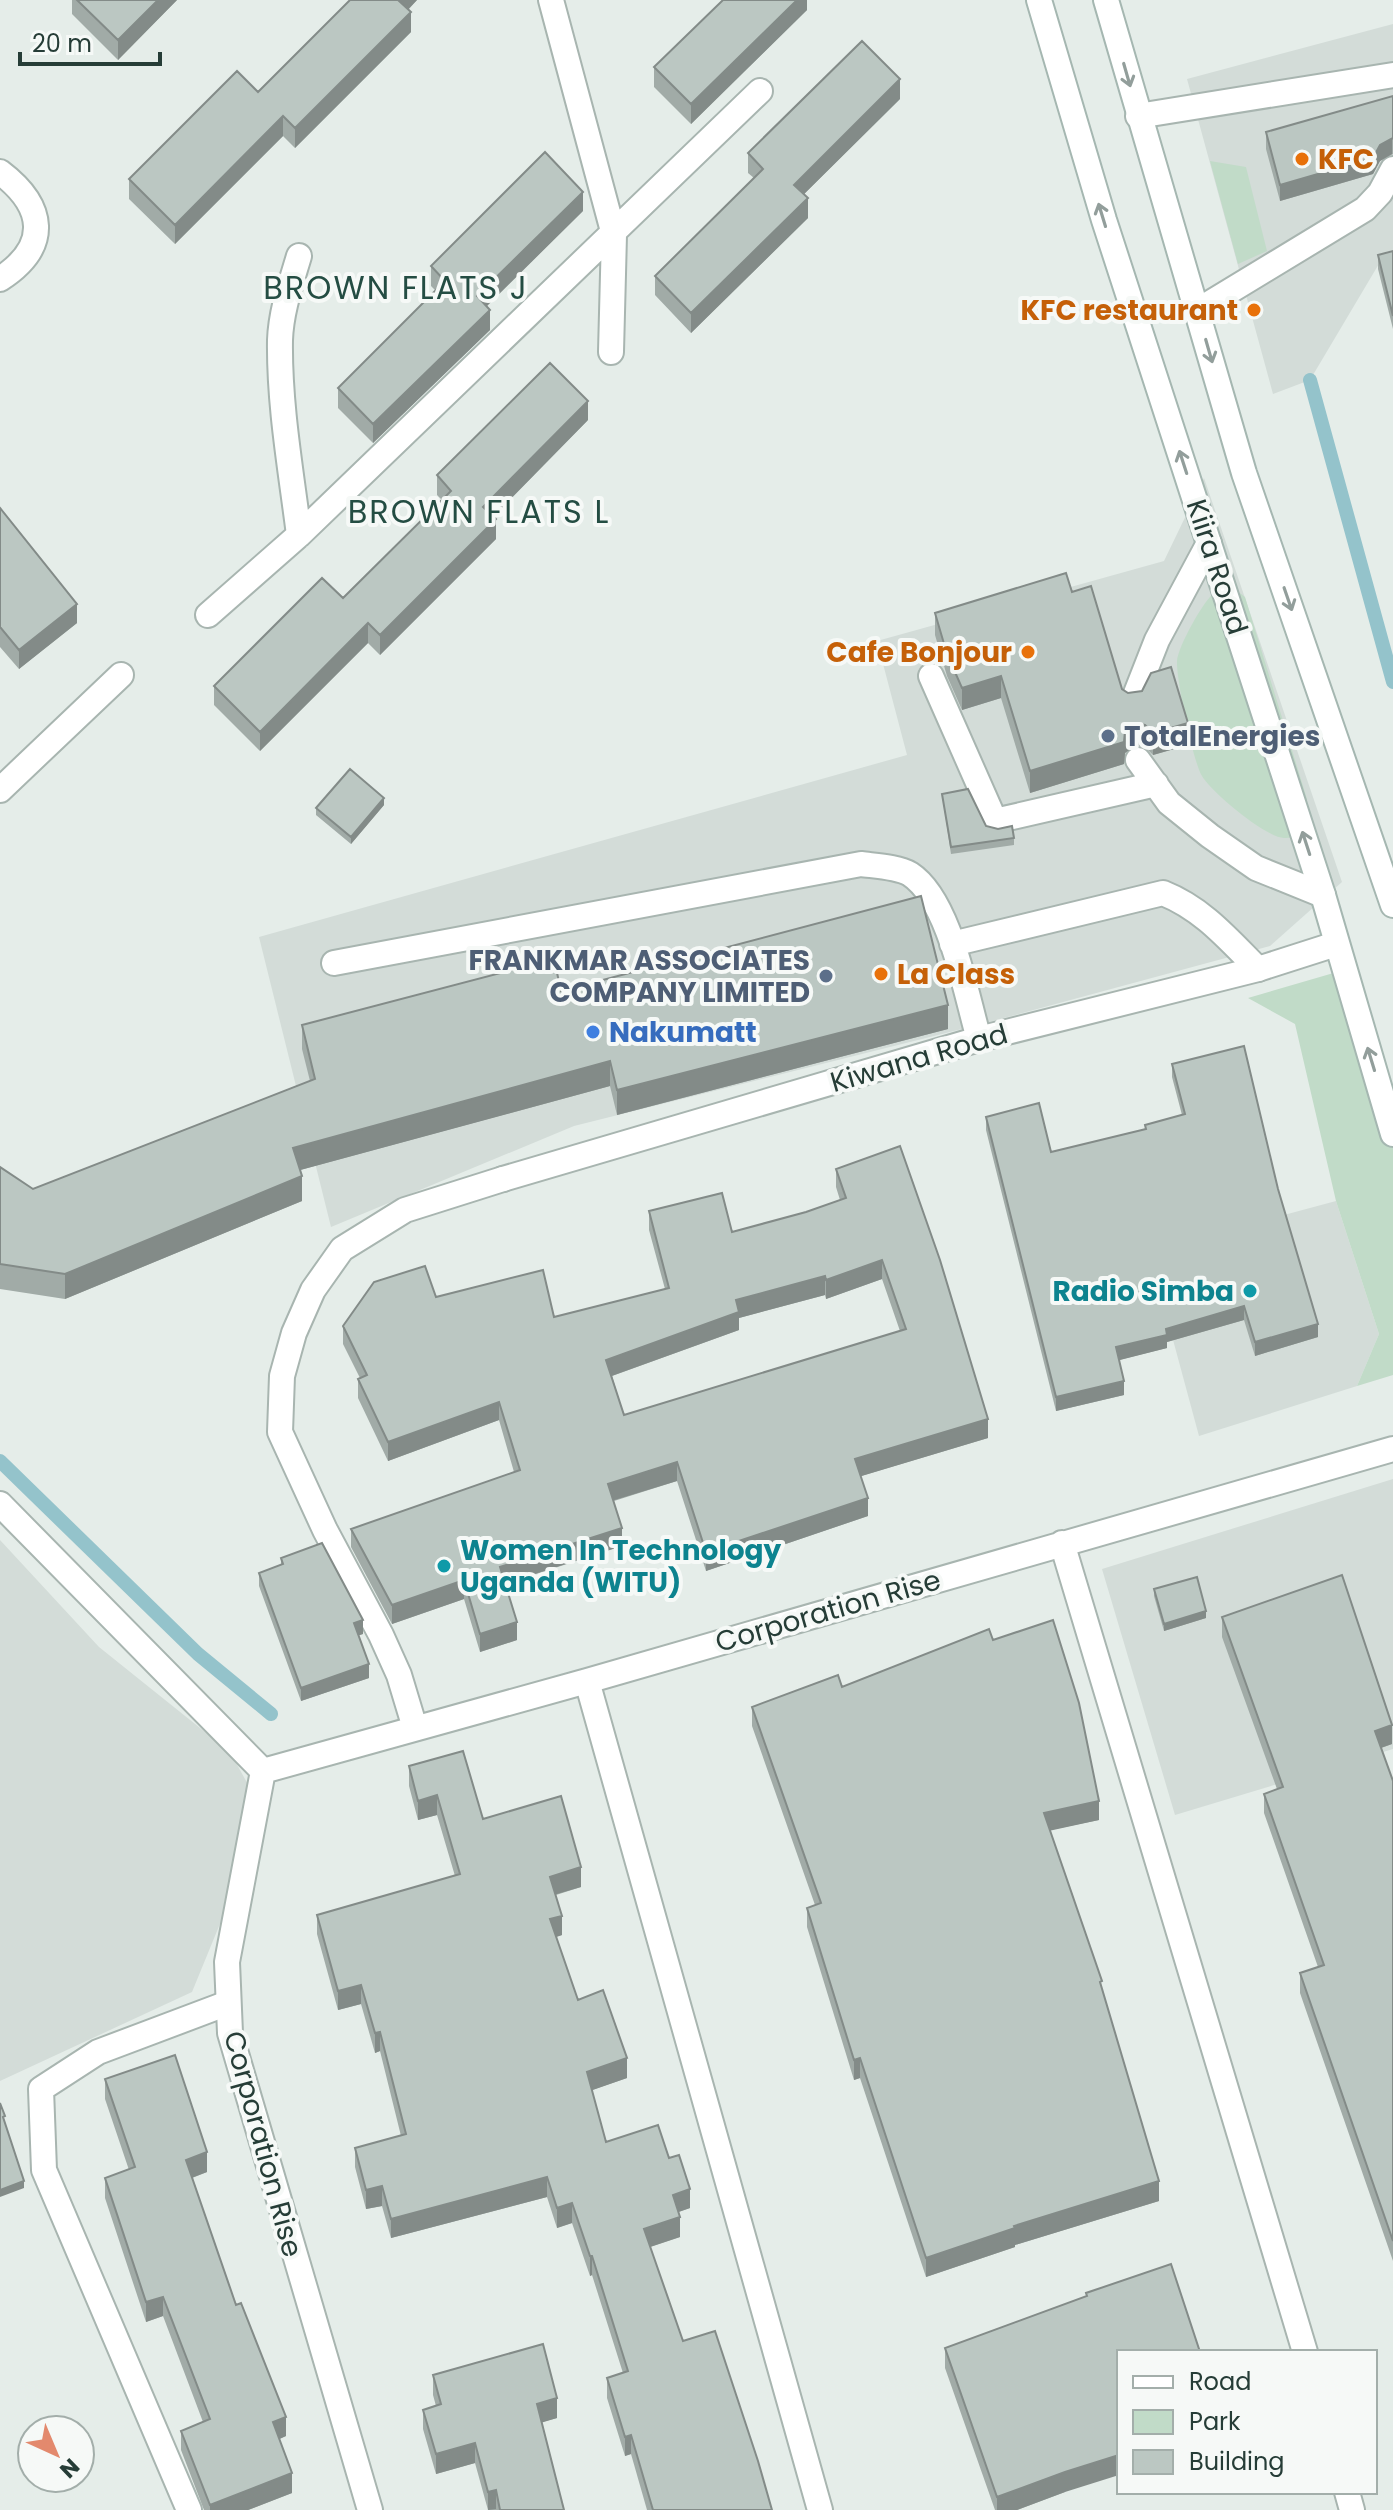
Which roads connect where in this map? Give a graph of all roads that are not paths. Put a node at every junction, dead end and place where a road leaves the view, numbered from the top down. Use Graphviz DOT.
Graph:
graph roads {
  1 [pos="551,0"];
  2 [pos="1039,0"];
  3 [pos="1106,0"];
  4 [pos="1393,75"];
  5 [pos="760,91"];
  6 [pos="1138,116"];
  7 [pos="1393,169"];
  8 [pos="0,172"];
  9 [pos="1386,193"];
  10 [pos="614,235"];
  11 [pos="299,256"];
  12 [pos="0,279"];
  13 [pos="1197,311"];
  14 [pos="611,352"];
  15 [pos="299,535"];
  16 [pos="1209,543"];
  17 [pos="208,615"];
  18 [pos="121,675"];
  19 [pos="931,676"];
  20 [pos="1133,701"];
  21 [pos="1138,760"];
  22 [pos="1156,784"];
  23 [pos="0,790"];
  24 [pos="1323,895"];
  25 [pos="1393,905"];
  26 [pos="952,944"];
  27 [pos="1336,944"];
  28 [pos="334,963"];
  29 [pos="1258,969"];
  30 [pos="979,1039"];
  31 [pos="1393,1134"];
  32 [pos="1393,1449"];
  33 [pos="0,1504"];
  34 [pos="1062,1543"];
  35 [pos="587,1681"];
  36 [pos="415,1728"];
  37 [pos="263,1771"];
  38 [pos="228,2003"];
  39 [pos="1304,2350"];
  40 [pos="189,2510"];
  41 [pos="370,2510"];
  42 [pos="820,2510"];
  1 -- 10 [label="street"];
  16 -- 2 [label="street, Kiira Road, one-way"];
  3 -- 6 [label="street, Kiira Road, one-way"];
  4 -- 6 [label="street"];
  5 -- 10 [label="street"];
  6 -- 13 [label="street, Kiira Road"];
  7 -- 9 [label="street"];
  8 -- 12 [label="street"];
  9 -- 13 [label="street"];
  10 -- 14 [label="street"];
  10 -- 15 [label="street"];
  11 -- 15 [label="street"];
  13 -- 25 [label="street, Kiira Road, one-way"];
  15 -- 17 [label="street"];
  16 -- 20 [label="street"];
  24 -- 16 [label="street, Kiira Road, one-way"];
  18 -- 23 [label="street"];
  19 -- 22 [label="street"];
  21 -- 22 [label="street"];
  22 -- 24 [label="street"];
  24 -- 27 [label="street, Kiira Road"];
  26 -- 28 [label="street"];
  26 -- 29 [label="street"];
  26 -- 30 [label="street"];
  27 -- 29 [label="street, Kiwana Road"];
  31 -- 27 [label="street, Kiira Road, one-way"];
  29 -- 30 [label="street, Kiwana Road"];
  30 -- 36 [label="street, Kiwana Road"];
  32 -- 34 [label="street, Corporation Rise"];
  33 -- 37 [label="street"];
  34 -- 35 [label="street, Corporation Rise"];
  34 -- 39 [label="street"];
  35 -- 36 [label="street, Corporation Rise"];
  35 -- 42 [label="street"];
  36 -- 37 [label="street, Corporation Rise"];
  37 -- 38 [label="street, Corporation Rise"];
  38 -- 40 [label="street"];
  38 -- 41 [label="street, Corporation Rise"];
}
